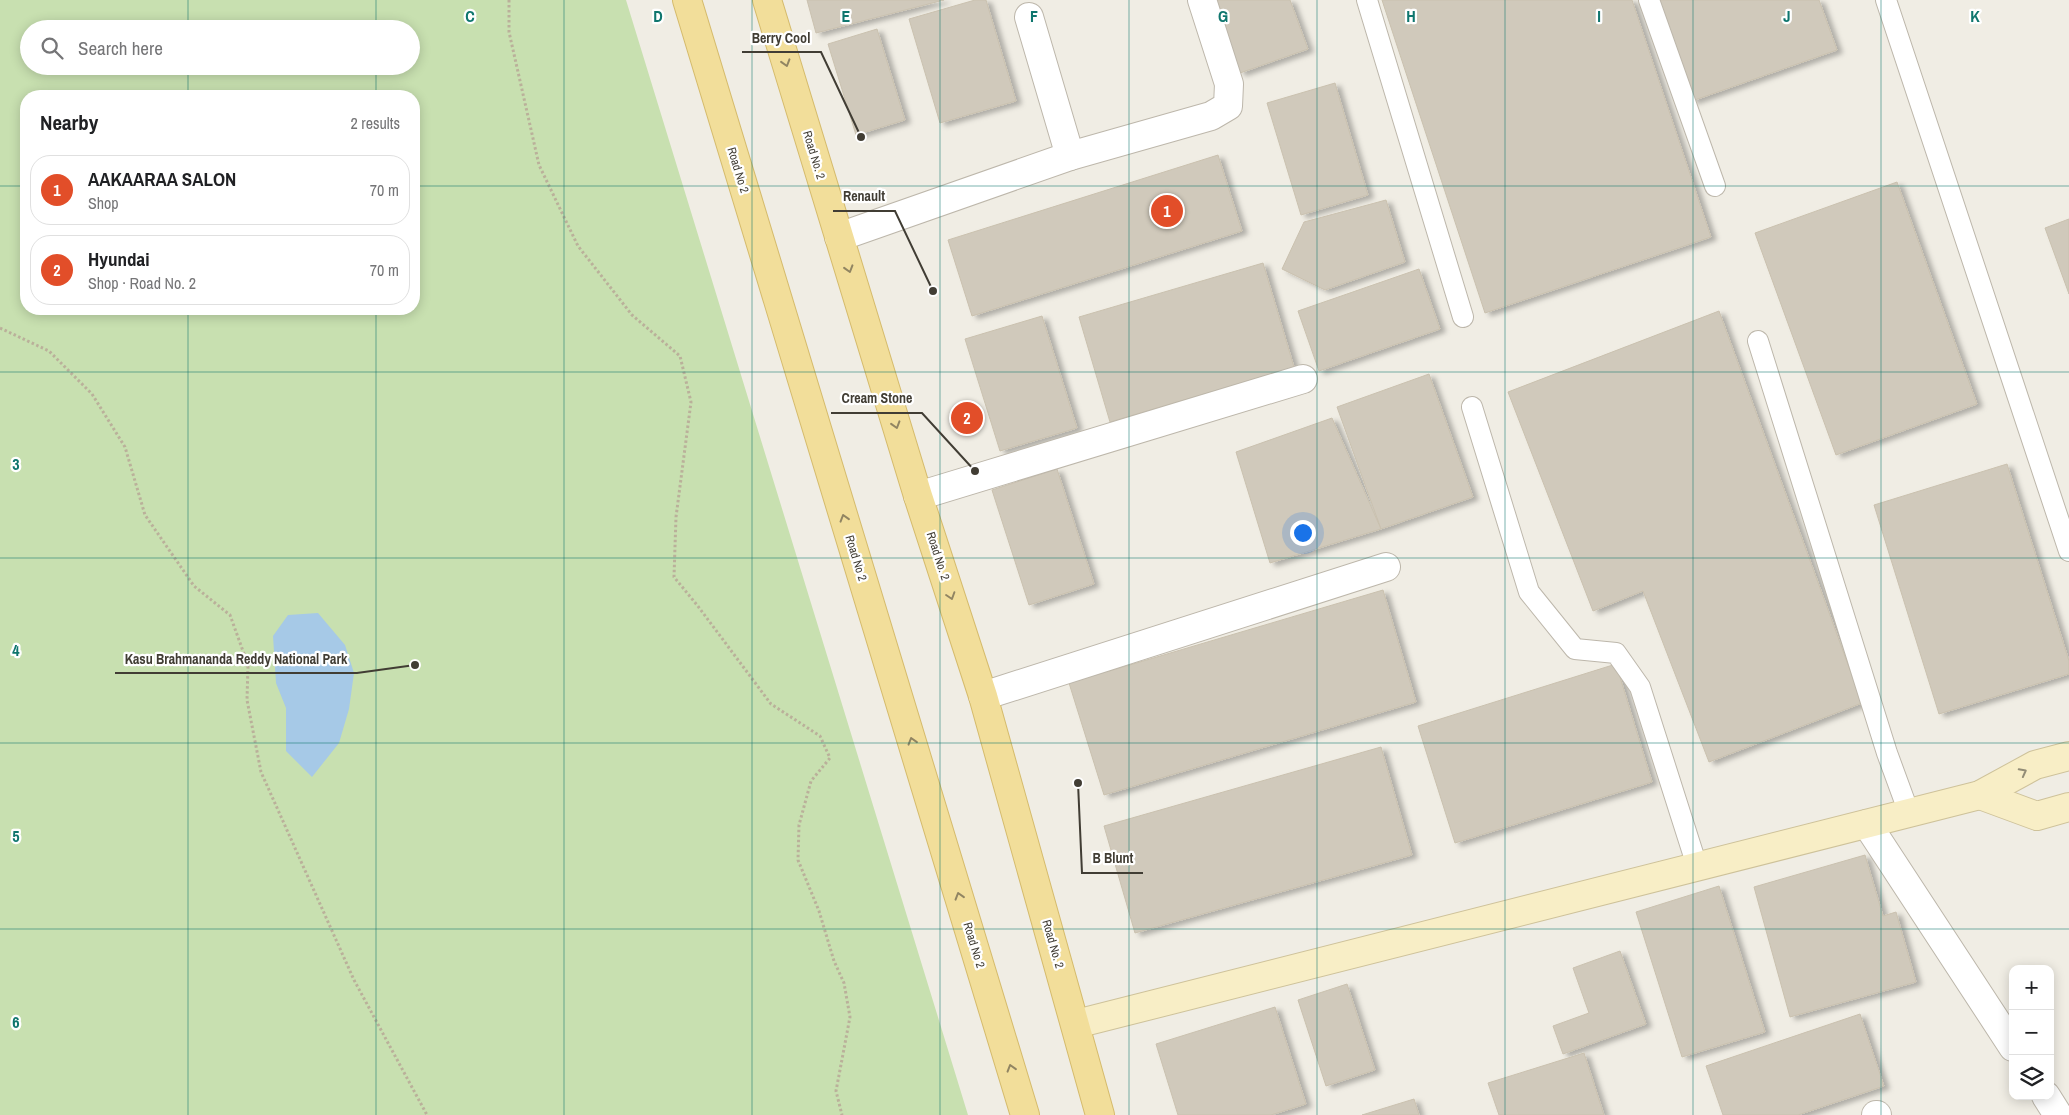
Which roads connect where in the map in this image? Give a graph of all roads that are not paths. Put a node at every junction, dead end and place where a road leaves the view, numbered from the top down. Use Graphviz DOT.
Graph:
graph roads {
  1 [pos="687,0"];
  2 [pos="767,0"];
  3 [pos="1202,0"];
  4 [pos="1367,0"];
  5 [pos="1649,0"];
  6 [pos="1886,0"];
  7 [pos="1029,16"];
  8 [pos="1070,156"];
  9 [pos="1715,186"];
  10 [pos="839,237"];
  11 [pos="1463,317"];
  12 [pos="1758,341"];
  13 [pos="1303,379"];
  14 [pos="1472,406"];
  15 [pos="918,496"];
  16 [pos="2069,551"];
  17 [pos="1386,567"];
  18 [pos="983,696"];
  19 [pos="2069,756"];
  20 [pos="1980,795"];
  21 [pos="2069,807"];
  22 [pos="1909,813"];
  23 [pos="1867,824"];
  24 [pos="1697,866"];
  25 [pos="1076,1024"];
  26 [pos="2009,1041"];
  27 [pos="2049,1100"];
  28 [pos="1025,1115"];
  29 [pos="1100,1115"];
  30 [pos="2058,1115"];
  28 -- 1 [label="main road, Road No 2, one-way"];
  2 -- 10 [label="main road, Road No. 2, one-way"];
  3 -- 8 [label="street"];
  4 -- 11 [label="lane"];
  5 -- 9 [label="lane"];
  6 -- 16 [label="lane"];
  7 -- 8 [label="street"];
  8 -- 10 [label="street"];
  10 -- 15 [label="main road, Road No. 2, one-way"];
  12 -- 22 [label="lane"];
  13 -- 15 [label="street"];
  14 -- 24 [label="lane"];
  15 -- 18 [label="main road, Road No. 2, one-way"];
  17 -- 18 [label="street"];
  18 -- 25 [label="main road, Road No. 2"];
  20 -- 19 [label="main road, one-way"];
  20 -- 21 [label="main road"];
  20 -- 22 [label="main road"];
  22 -- 23 [label="main road"];
  23 -- 24 [label="main road"];
  23 -- 26 [label="street"];
  24 -- 25 [label="main road"];
  25 -- 29 [label="main road, Road No. 2"];
  27 -- 30 [label="street"];
}
